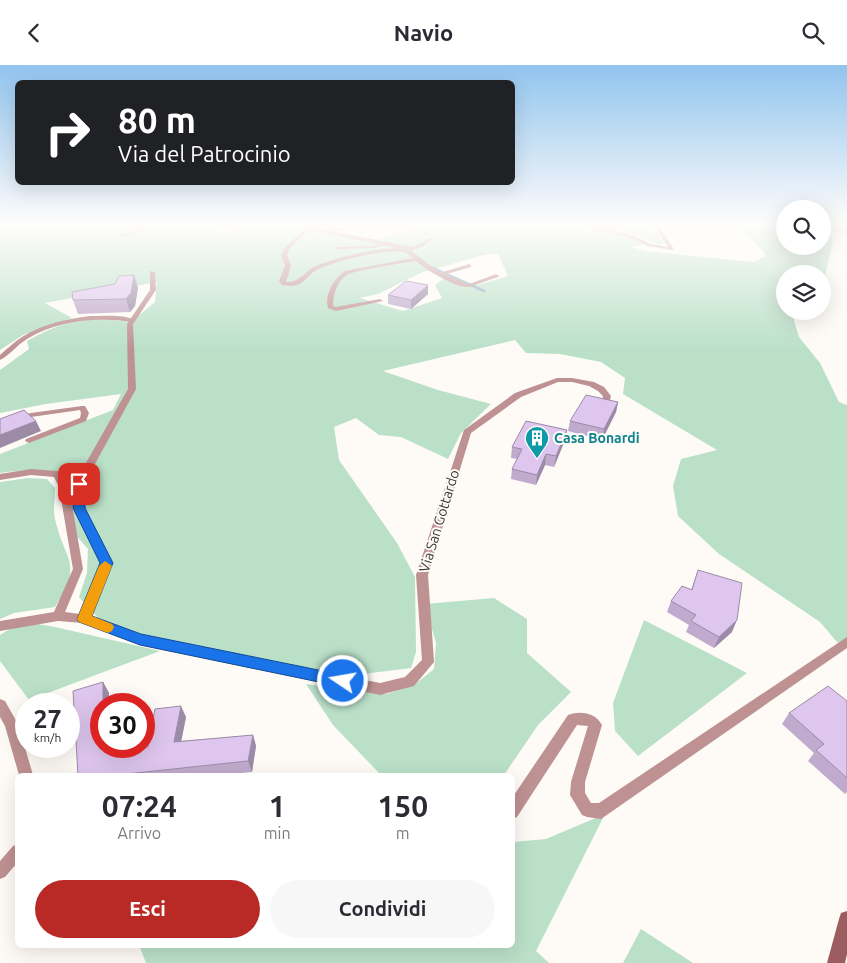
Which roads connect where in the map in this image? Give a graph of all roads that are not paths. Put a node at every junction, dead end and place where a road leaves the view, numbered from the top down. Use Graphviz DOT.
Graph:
graph roads {
  1 [pos="288,266"];
  2 [pos="321,266"];
  3 [pos="380,266"];
  4 [pos="424,266"];
  5 [pos="469,266"];
  6 [pos="152,272"];
  7 [pos="443,274"];
  8 [pos="496,276"];
  9 [pos="467,286"];
  10 [pos="380,301"];
  11 [pos="132,320"];
  12 [pos="0,358"];
  13 [pos="605,405"];
  14 [pos="0,423"];
  15 [pos="29,441"];
  16 [pos="0,477"];
  17 [pos="58,616"];
  18 [pos="84,619"];
  19 [pos="0,626"];
  20 [pos="847,642"];
  21 [pos="0,705"];
  22 [pos="25,773"];
  23 [pos="515,807"];
  24 [pos="15,854"];
  25 [pos="0,872"];
  26 [pos="847,919"];
  27 [pos="836,963"];
  1 -- 2 [label="street"];
  3 -- 10 [label="street"];
  4 -- 7 [label="street"];
  5 -- 7 [label="lane"];
  6 -- 11 [label="street"];
  7 -- 9 [label="street"];
  8 -- 9 [label="lane"];
  11 -- 12 [label="lane"];
  11 -- 18 [label="street"];
  13 -- 18 [label="street, Via San Gottardo"];
  14 -- 15 [label="lane"];
  16 -- 17 [label="street"];
  17 -- 18 [label="street, Via San Gottardo"];
  17 -- 19 [label="street, Via San Gottardo"];
  20 -- 23 [label="street"];
  21 -- 22 [label="street"];
  24 -- 25 [label="lane"];
  26 -- 27 [label="street"];
}
